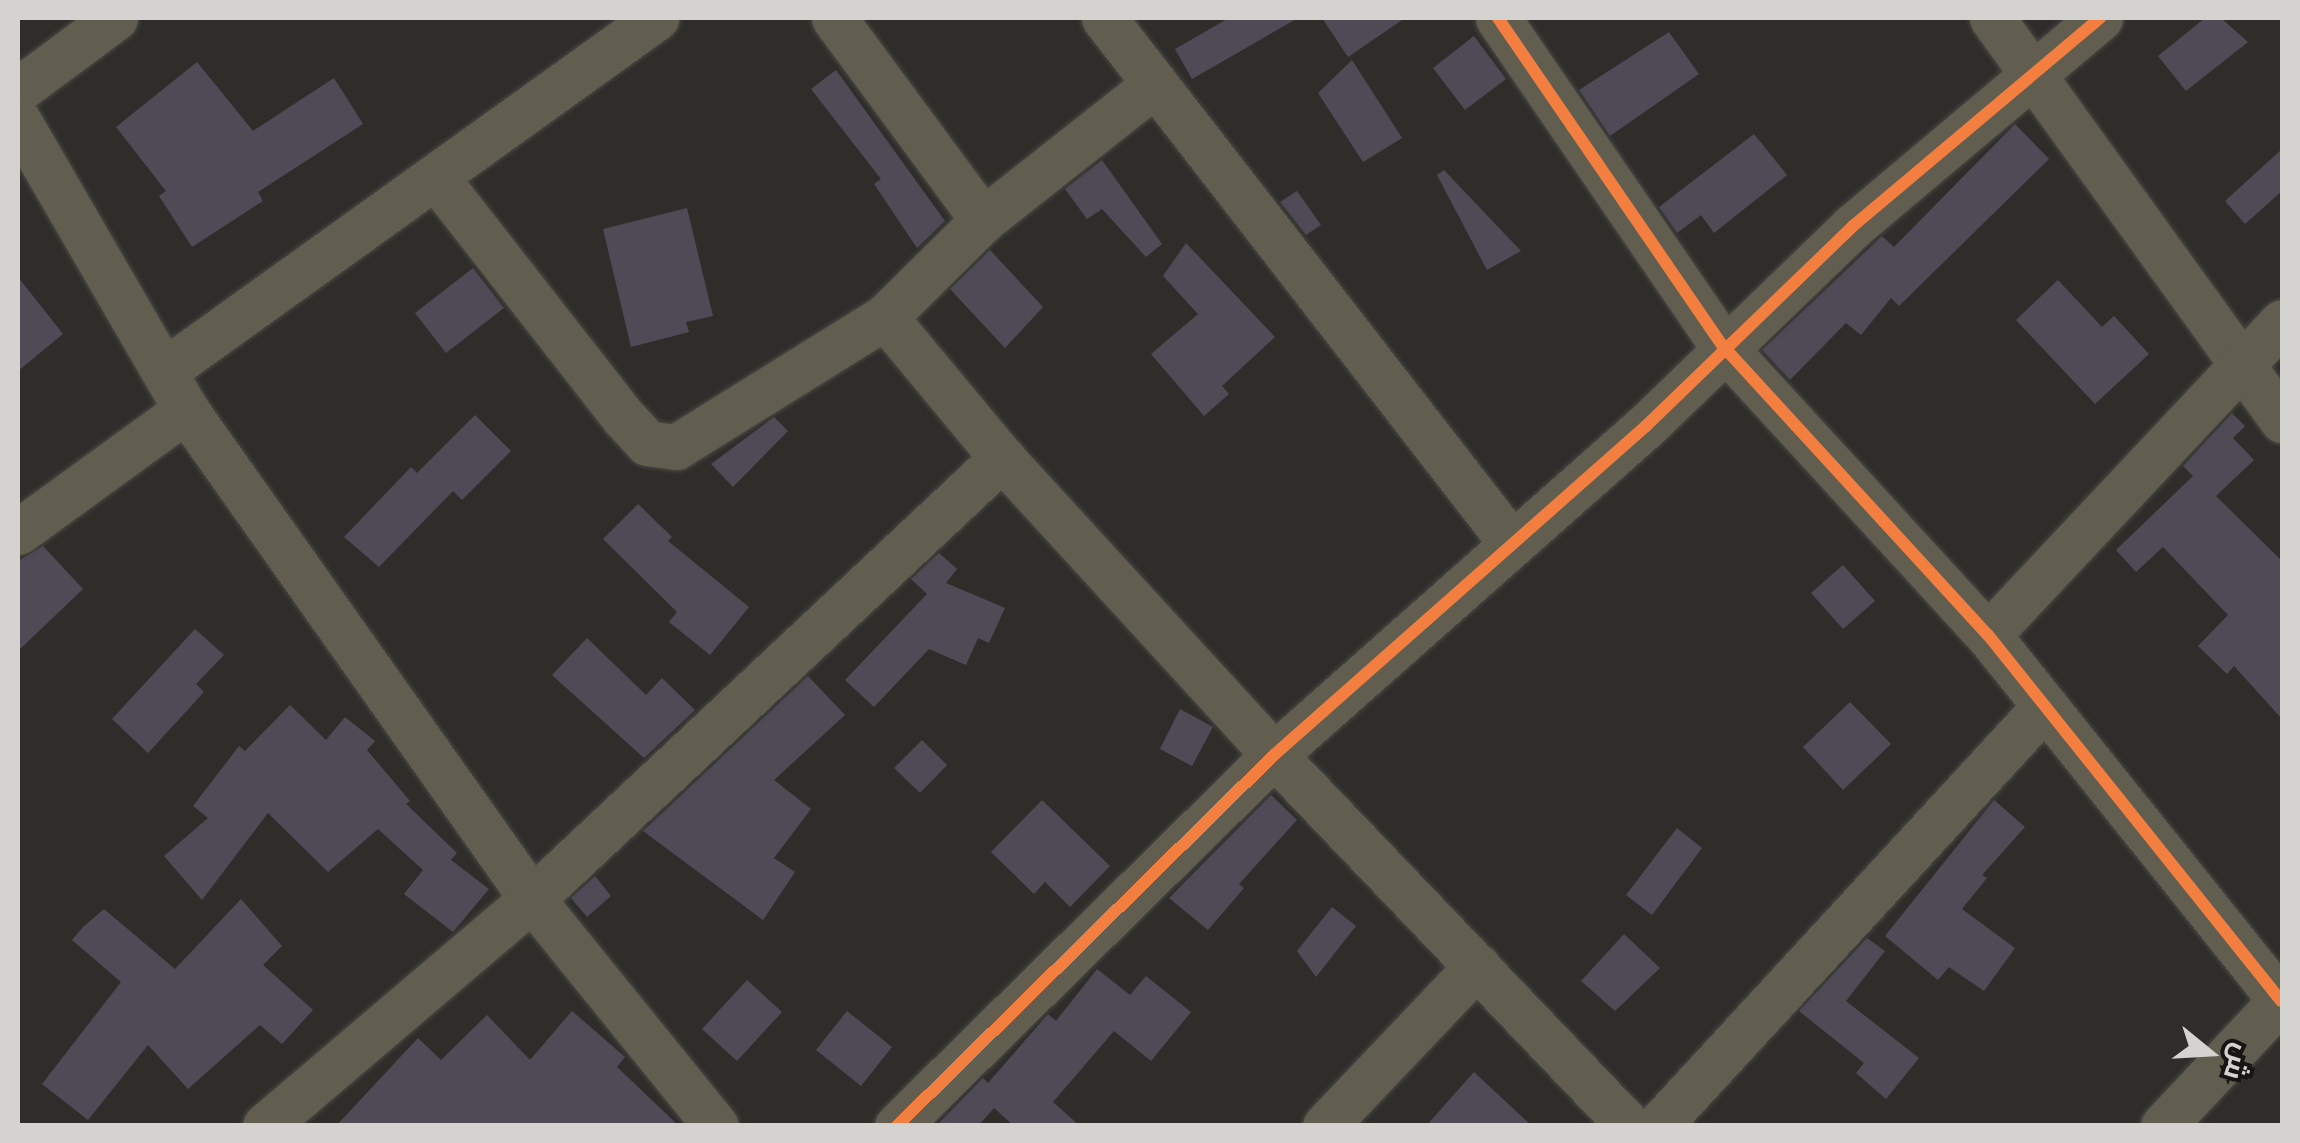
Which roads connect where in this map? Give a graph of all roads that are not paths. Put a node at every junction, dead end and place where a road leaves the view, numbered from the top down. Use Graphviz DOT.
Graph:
graph roads {
  1 [pos="115,18"];
  2 [pos="656,18"];
  3 [pos="834,18"];
  4 [pos="1104,18"];
  5 [pos="1498,18"];
  6 [pos="1992,18"];
  7 [pos="2100,18"];
  8 [pos="2034,76"];
  9 [pos="1154,84"];
  10 [pos="18,90"];
  11 [pos="18,120"];
  12 [pos="438,180"];
  13 [pos="983,220"];
  14 [pos="886,317"];
  15 [pos="2282,322"];
  16 [pos="1722,346"];
  17 [pos="2242,366"];
  18 [pos="164,371"];
  19 [pos="186,410"];
  20 [pos="2282,420"];
  21 [pos="1002,458"];
  22 [pos="18,532"];
  23 [pos="1512,544"];
  24 [pos="1988,635"];
  25 [pos="2045,706"];
  26 [pos="1274,755"];
  27 [pos="532,899"];
  28 [pos="1476,966"];
  29 [pos="2282,1000"];
  30 [pos="265,1126"];
  31 [pos="716,1126"];
  32 [pos="897,1126"];
  33 [pos="1326,1126"];
  34 [pos="1629,1126"];
  35 [pos="1658,1126"];
  36 [pos="2162,1126"];
  1 -- 10 [label="street"];
  2 -- 12 [label="street"];
  3 -- 13 [label="street"];
  4 -- 9 [label="street"];
  5 -- 16 [label="street"];
  6 -- 8 [label="street"];
  7 -- 8 [label="street"];
  8 -- 16 [label="street"];
  8 -- 17 [label="street"];
  9 -- 13 [label="street"];
  9 -- 23 [label="street"];
  11 -- 18 [label="street"];
  12 -- 14 [label="street"];
  12 -- 18 [label="street"];
  13 -- 14 [label="street"];
  14 -- 21 [label="street"];
  15 -- 17 [label="street"];
  16 -- 23 [label="street"];
  16 -- 24 [label="street"];
  17 -- 20 [label="street"];
  17 -- 24 [label="street"];
  18 -- 19 [label="street"];
  19 -- 22 [label="street"];
  19 -- 27 [label="street"];
  21 -- 26 [label="street"];
  21 -- 27 [label="street"];
  23 -- 26 [label="street"];
  24 -- 25 [label="street"];
  25 -- 29 [label="street"];
  25 -- 35 [label="street"];
  26 -- 28 [label="street"];
  26 -- 32 [label="street"];
  27 -- 30 [label="street"];
  27 -- 31 [label="street"];
  28 -- 33 [label="street"];
  28 -- 34 [label="street"];
  29 -- 36 [label="street"];
}
